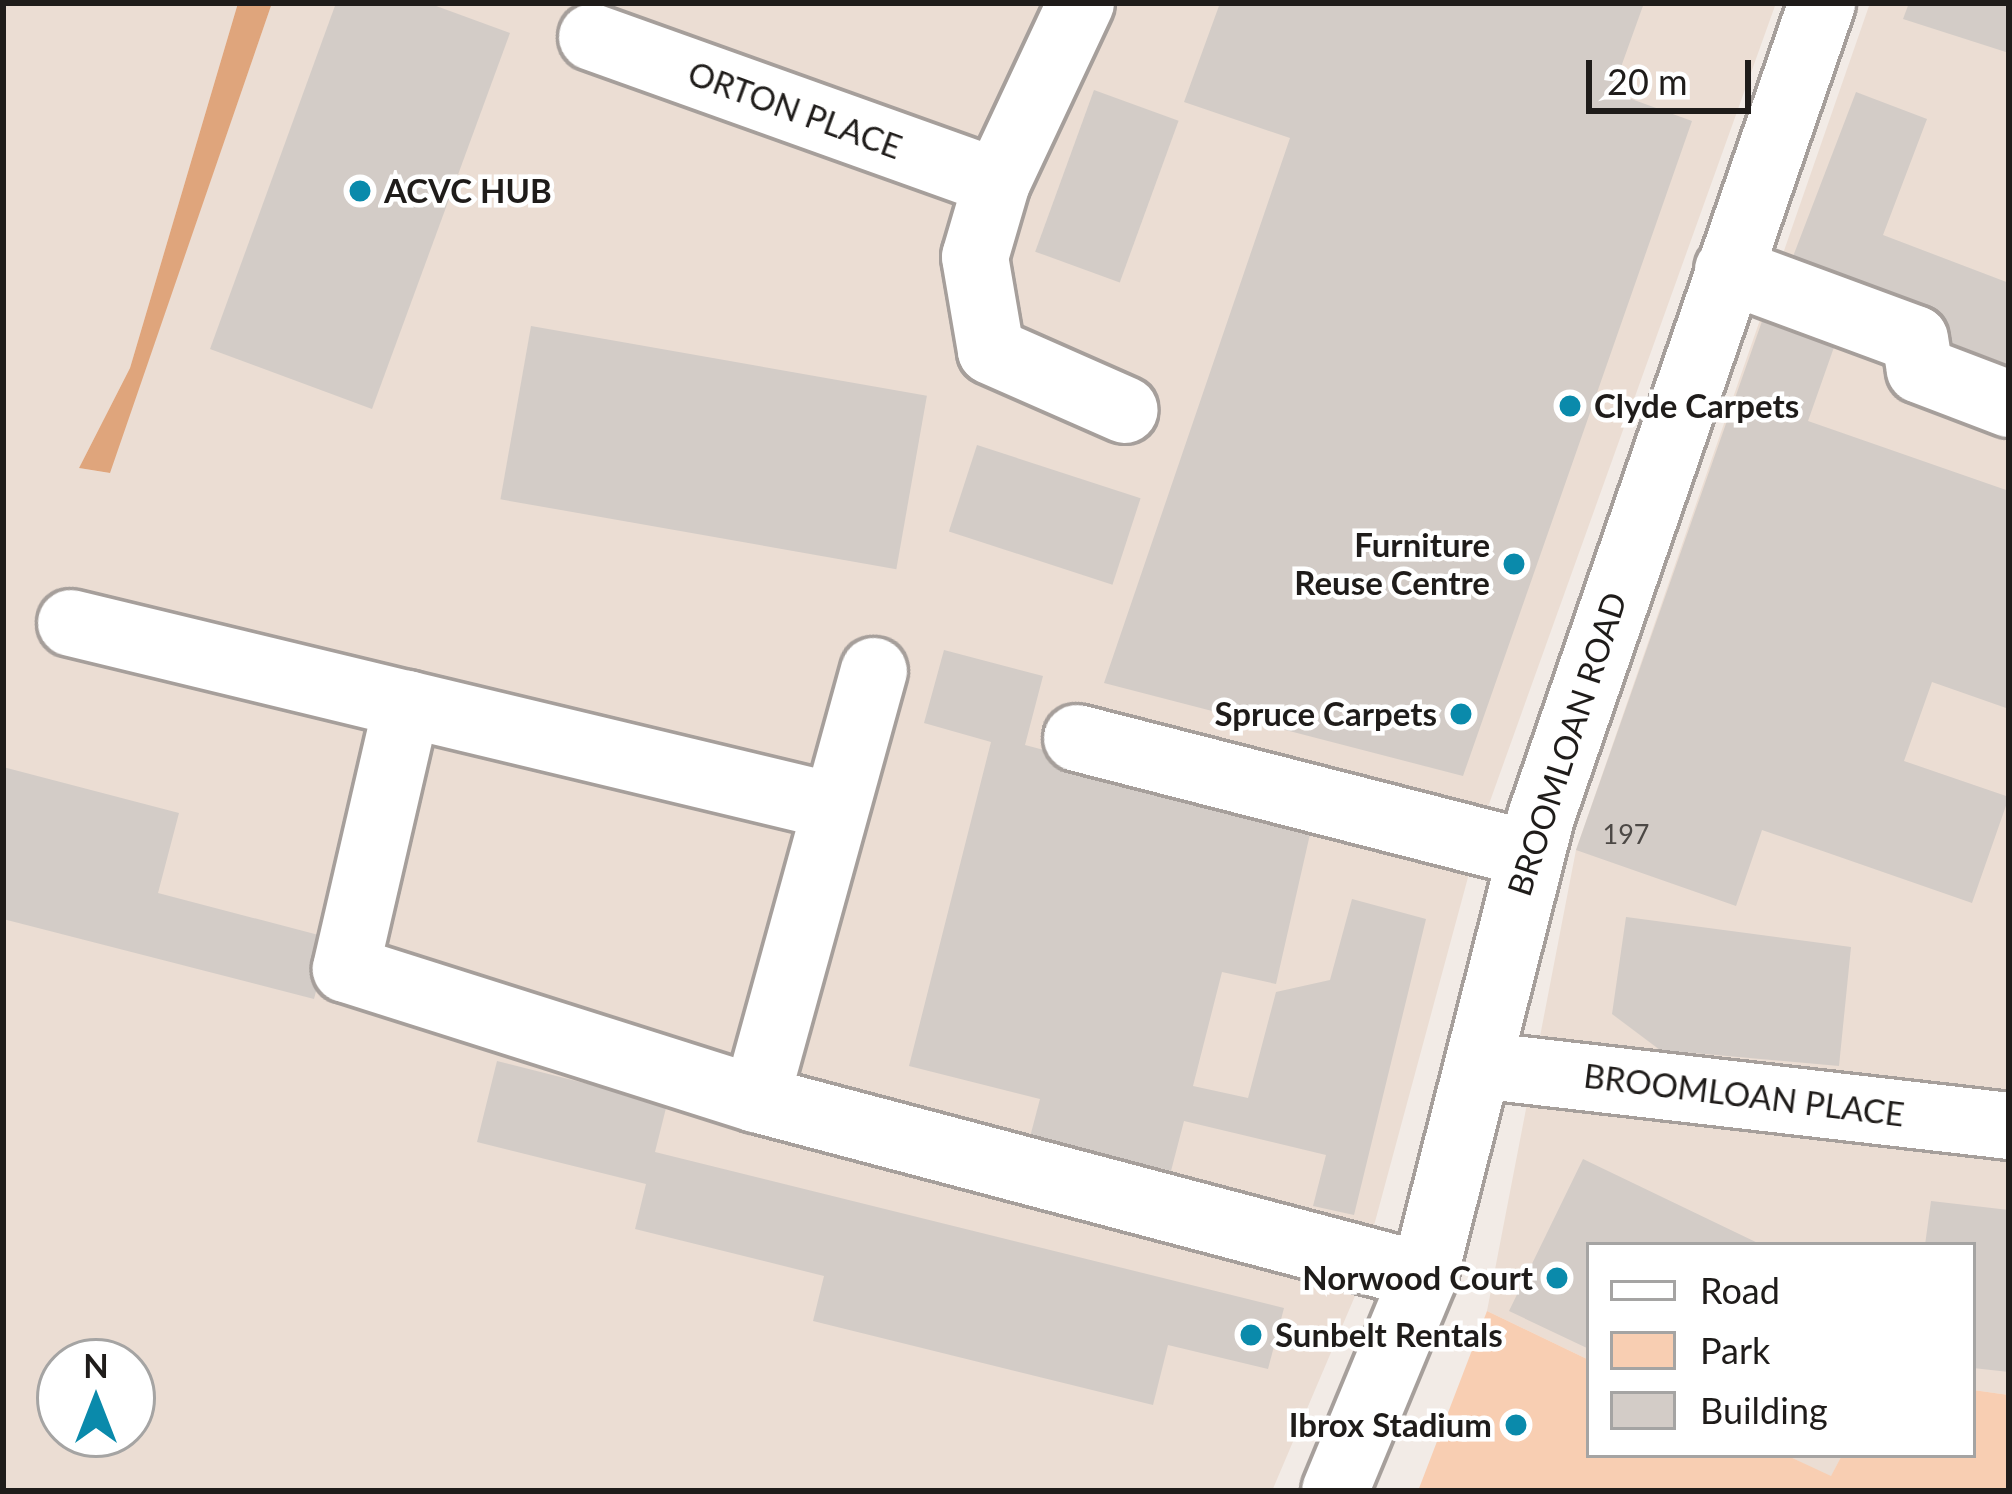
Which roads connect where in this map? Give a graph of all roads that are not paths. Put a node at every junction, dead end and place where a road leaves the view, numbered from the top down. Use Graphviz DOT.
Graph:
graph roads {
  1 [pos="1081,3"];
  2 [pos="1822,3"];
  3 [pos="592,37"];
  4 [pos="998,182"];
  5 [pos="1728,269"];
  6 [pos="2009,404"];
  7 [pos="1125,410"];
  8 [pos="71,623"];
  9 [pos="874,671"];
  10 [pos="407,704"];
  11 [pos="1077,738"];
  12 [pos="835,807"];
  13 [pos="1530,854"];
  14 [pos="1478,1065"];
  15 [pos="756,1099"];
  16 [pos="2009,1126"];
  17 [pos="1424,1276"];
  18 [pos="1336,1491"];
  1 -- 4 [label="street"];
  2 -- 5 [label="street, BROOMLOAN ROAD"];
  3 -- 4 [label="street, ORTON PLACE"];
  4 -- 7 [label="street"];
  5 -- 6 [label="street"];
  5 -- 13 [label="street, BROOMLOAN ROAD"];
  8 -- 10 [label="street"];
  9 -- 12 [label="street"];
  10 -- 12 [label="street"];
  10 -- 15 [label="street"];
  11 -- 13 [label="street"];
  12 -- 15 [label="street"];
  13 -- 14 [label="street, BROOMLOAN ROAD"];
  14 -- 16 [label="street, BROOMLOAN PLACE"];
  14 -- 17 [label="street, BROOMLOAN ROAD"];
  15 -- 17 [label="street"];
  17 -- 18 [label="street, BROOMLOAN ROAD"];
}
